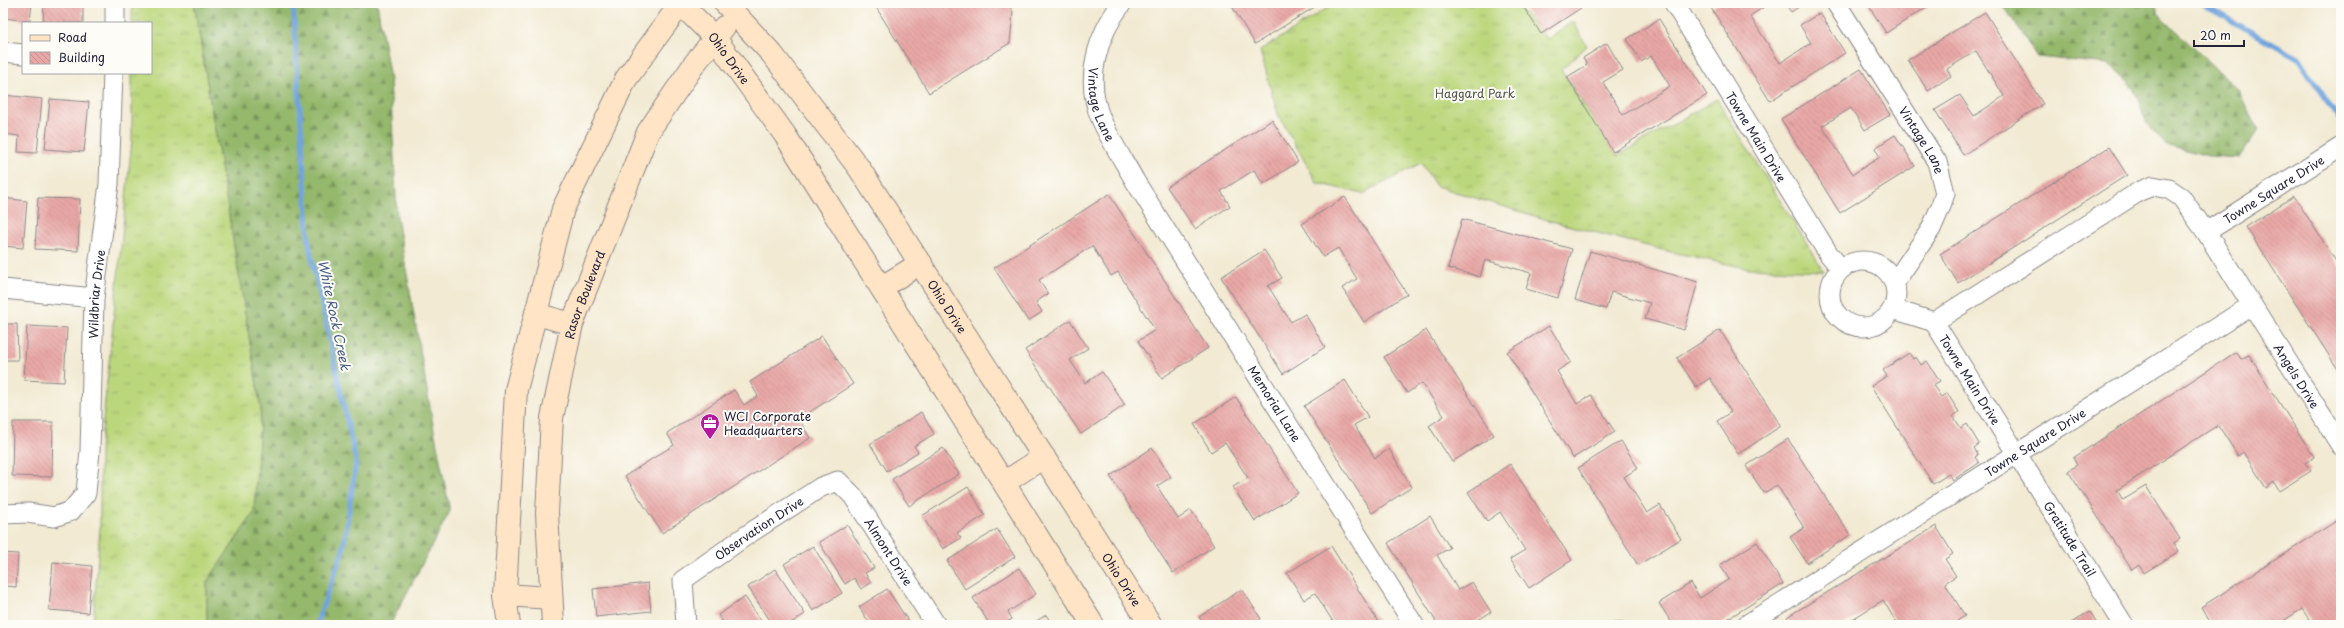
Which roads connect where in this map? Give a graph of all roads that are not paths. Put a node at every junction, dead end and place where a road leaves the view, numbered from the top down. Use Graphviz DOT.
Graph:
graph roads {
  1 [pos="115,3"];
  2 [pos="680,3"];
  3 [pos="1122,3"];
  4 [pos="1674,3"];
  5 [pos="1836,3"];
  6 [pos="735,6"];
  7 [pos="115,22"];
  8 [pos="715,38"];
  9 [pos="3,52"];
  10 [pos="22,54"];
  11 [pos="114,74"];
  12 [pos="2341,147"];
  13 [pos="1135,181"];
  14 [pos="2206,232"];
  15 [pos="921,263"];
  16 [pos="1841,269"];
  17 [pos="1895,282"];
  18 [pos="882,287"];
  19 [pos="3,289"];
  20 [pos="94,298"];
  21 [pos="2252,305"];
  22 [pos="1893,309"];
  23 [pos="536,314"];
  24 [pos="1934,322"];
  25 [pos="572,324"];
  26 [pos="2341,446"];
  27 [pos="2015,454"];
  28 [pos="1044,457"];
  29 [pos="838,481"];
  30 [pos="1005,482"];
  31 [pos="3,514"];
  32 [pos="505,595"];
  33 [pos="551,598"];
  34 [pos="509,625"];
  35 [pos="553,625"];
  36 [pos="686,625"];
  37 [pos="936,625"];
  38 [pos="1092,625"];
  39 [pos="1151,625"];
  40 [pos="1414,625"];
  41 [pos="1746,625"];
  42 [pos="2124,625"];
  1 -- 7 [label="street"];
  2 -- 8 [label="main road, Ohio Drive"];
  2 -- 23 [label="main road"];
  3 -- 13 [label="street, Vintage Lane"];
  4 -- 16 [label="street, Towne Main Drive"];
  5 -- 17 [label="street, Vintage Lane"];
  6 -- 8 [label="main road, Rasor Boulevard"];
  6 -- 15 [label="main road, Ohio Drive"];
  8 -- 18 [label="main road, Ohio Drive"];
  8 -- 25 [label="main road, Rasor Boulevard"];
  9 -- 10 [label="street"];
  11 -- 20 [label="street, Wildbriar Drive"];
  12 -- 14 [label="street, Towne Square Drive"];
  13 -- 40 [label="street, Memorial Lane"];
  14 -- 21 [label="street"];
  14 -- 24 [label="street"];
  15 -- 18 [label="main road"];
  15 -- 28 [label="main road, Ohio Drive"];
  16 -- 17 [label="street"];
  16 -- 22 [label="street"];
  17 -- 22 [label="street"];
  18 -- 30 [label="main road, Ohio Drive"];
  19 -- 20 [label="street"];
  20 -- 31 [label="street, Wildbriar Drive"];
  21 -- 26 [label="street, Angels Drive"];
  21 -- 27 [label="street, Towne Square Drive"];
  22 -- 24 [label="street, Towne Main Drive"];
  23 -- 25 [label="main road"];
  23 -- 32 [label="main road"];
  24 -- 27 [label="street, Towne Main Drive"];
  25 -- 33 [label="main road, Rasor Boulevard"];
  27 -- 41 [label="street, Towne Square Drive"];
  27 -- 42 [label="street, Gratitude Trail"];
  28 -- 30 [label="main road"];
  28 -- 39 [label="main road, Ohio Drive"];
  29 -- 36 [label="street, Observation Drive"];
  29 -- 37 [label="street, Almont Drive"];
  30 -- 38 [label="main road, Ohio Drive"];
  32 -- 33 [label="main road"];
  32 -- 34 [label="main road"];
  33 -- 35 [label="main road, Rasor Boulevard"];
}
